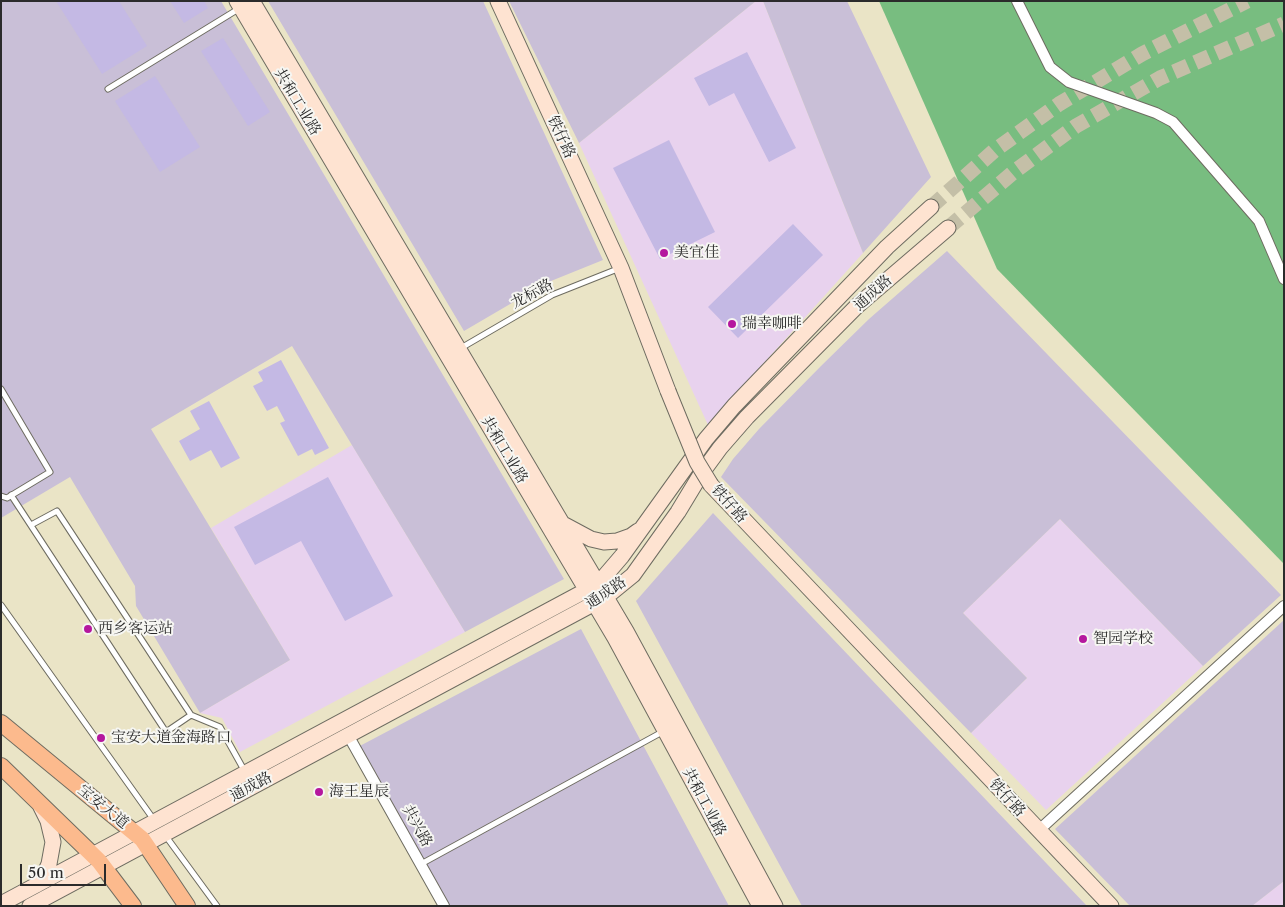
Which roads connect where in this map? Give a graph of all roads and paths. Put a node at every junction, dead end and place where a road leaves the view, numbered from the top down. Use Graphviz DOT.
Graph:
graph roads {
  1 [pos="498,1"];
  2 [pos="1017,1"];
  3 [pos="245,3"];
  4 [pos="108,90"];
  5 [pos="930,207"];
  6 [pos="948,228"];
  7 [pos="621,268"];
  8 [pos="1284,280"];
  9 [pos="459,349"];
  10 [pos="1,389"];
  11 [pos="11,495"];
  12 [pos="1,496"];
  13 [pos="562,523"];
  14 [pos="31,525"];
  15 [pos="643,527"];
  16 [pos="592,587"];
  17 [pos="600,600"];
  18 [pos="1,604"];
  19 [pos="1284,606"];
  20 [pos="191,715"];
  21 [pos="1,723"];
  22 [pos="665,730"];
  23 [pos="348,735"];
  24 [pos="1,766"];
  25 [pos="246,773"];
  26 [pos="37,801"];
  27 [pos="160,828"];
  28 [pos="1038,831"];
  29 [pos="140,838"];
  30 [pos="98,861"];
  31 [pos="421,864"];
  32 [pos="45,896"];
  33 [pos="1,904"];
  34 [pos="30,906"];
  35 [pos="133,906"];
  36 [pos="187,906"];
  37 [pos="217,906"];
  38 [pos="444,906"];
  39 [pos="760,906"];
  40 [pos="775,906"];
  41 [pos="1111,906"];
  1 -- 7 [label="street, 铁仔路"];
  2 -- 8 [label="street"];
  3 -- 4 [label="lane"];
  3 -- 9 [label="street, 共和工业路"];
  3 -- 16 [label="street, 共和工业路"];
  5 -- 15 [label="street, 通成路"];
  6 -- 17 [label="street, 通成路"];
  7 -- 9 [label="lane, 龙标路"];
  7 -- 28 [label="street, 铁仔路, bridge"];
  9 -- 13 [label="street, 共和工业路"];
  10 -- 11 [label="lane"];
  11 -- 12 [label="lane"];
  11 -- 14 [label="lane"];
  13 -- 15 [label="street"];
  13 -- 16 [label="street, 共和工业路"];
  14 -- 20 [label="lane"];
  14 -- 20 [label="lane"];
  15 -- 16 [label="street, 通成路"];
  16 -- 17 [label="street, 共和工业路"];
  16 -- 25 [label="street, 通成路"];
  17 -- 22 [label="street, 共和工业路"];
  17 -- 23 [label="street, 通成路"];
  17 -- 40 [label="street, 共和工业路"];
  18 -- 27 [label="lane"];
  19 -- 28 [label="street"];
  20 -- 25 [label="lane"];
  21 -- 29 [label="main road, 宝安大道"];
  22 -- 31 [label="lane"];
  22 -- 39 [label="street, 共和工业路"];
  23 -- 27 [label="street, 通成路"];
  23 -- 31 [label="street, 共兴路"];
  24 -- 26 [label="main road"];
  25 -- 27 [label="street, 通成路"];
  26 -- 30 [label="main road"];
  26 -- 32 [label="street"];
  27 -- 29 [label="street"];
  27 -- 37 [label="lane"];
  28 -- 41 [label="street, 铁仔路"];
  29 -- 30 [label="street"];
  29 -- 36 [label="main road, 宝安大道"];
  30 -- 32 [label="street"];
  30 -- 35 [label="main road"];
  31 -- 38 [label="street, 共兴路"];
  32 -- 33 [label="street"];
  32 -- 34 [label="street"];
}
